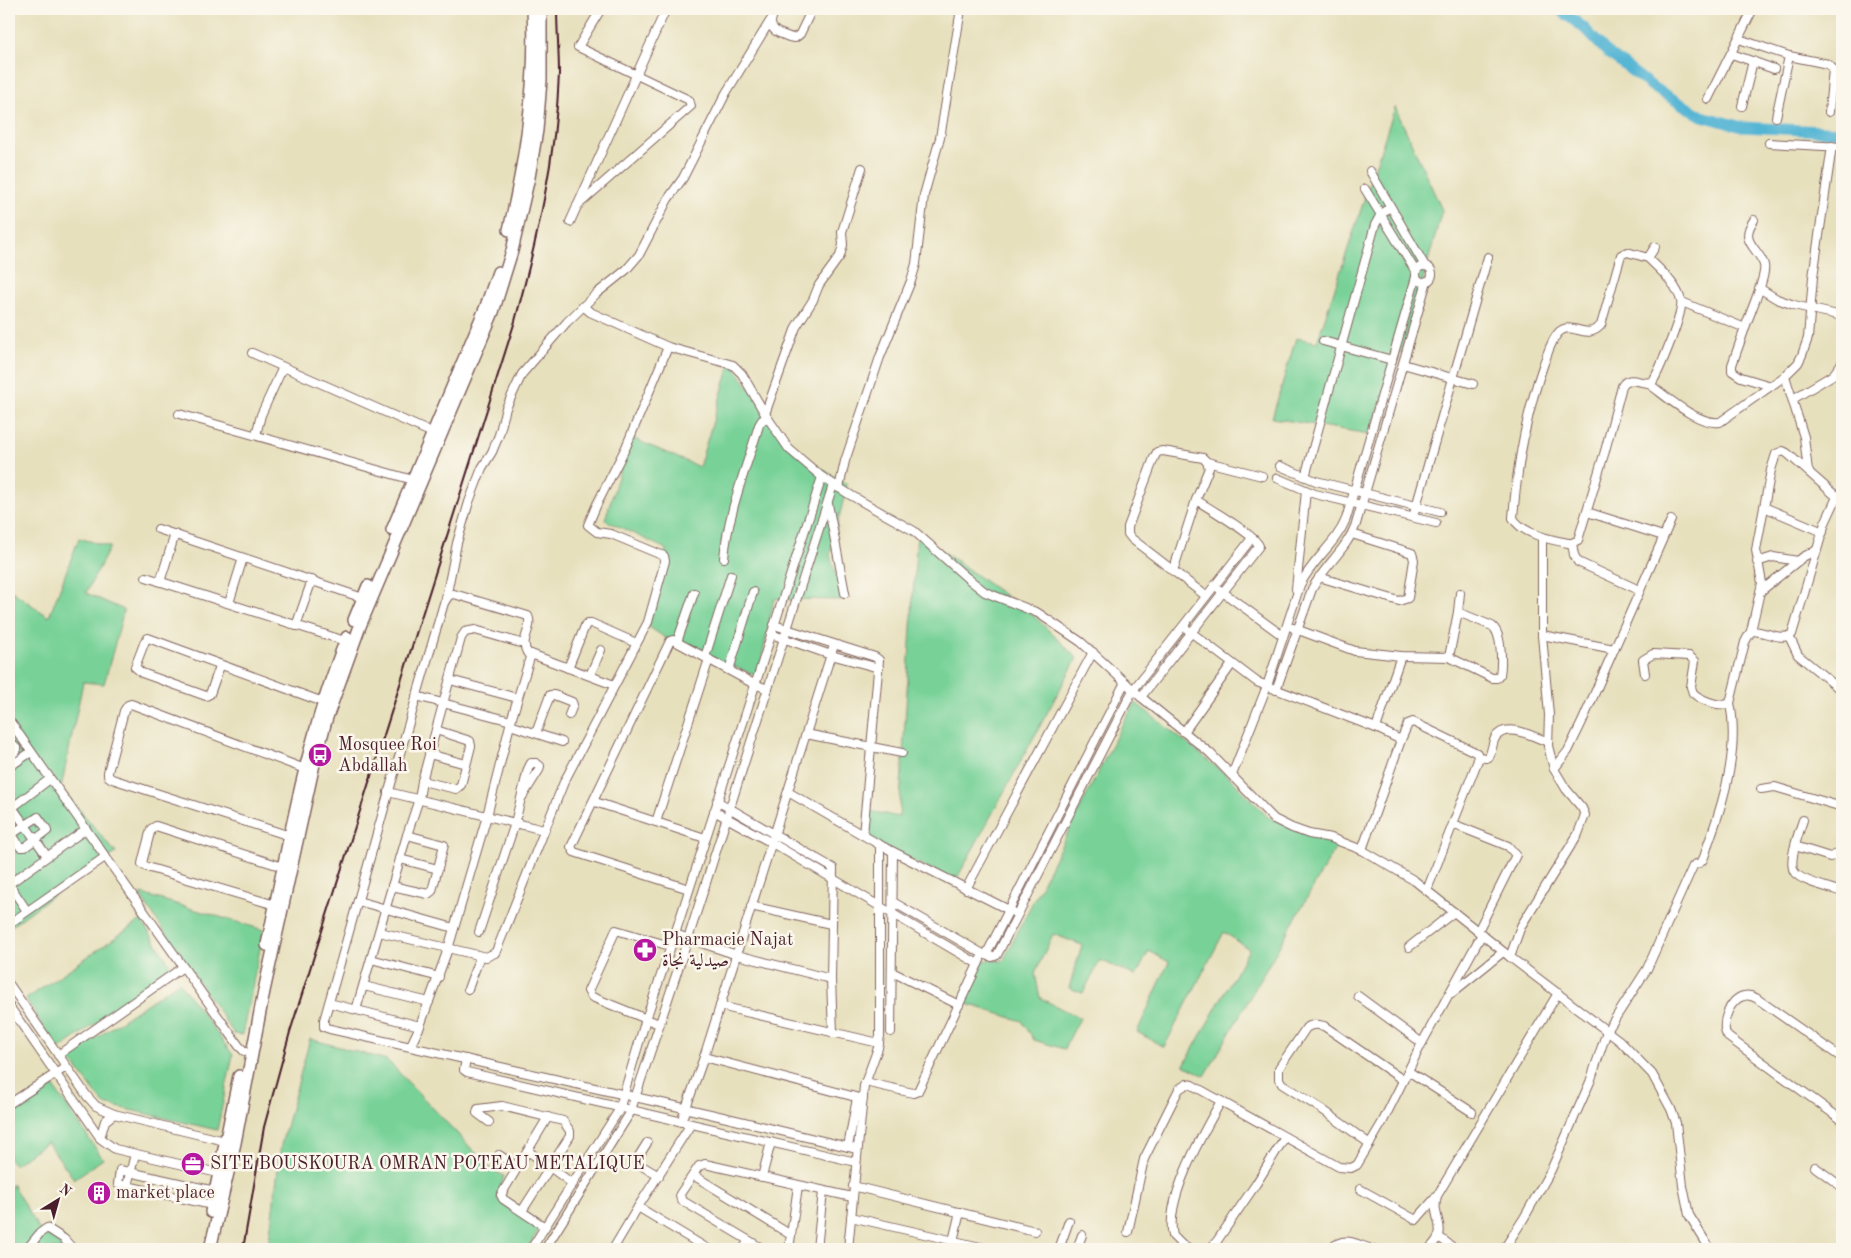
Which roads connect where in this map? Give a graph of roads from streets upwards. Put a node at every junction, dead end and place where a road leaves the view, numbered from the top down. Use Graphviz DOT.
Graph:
graph roads {
  1 [pos="533,9"];
  2 [pos="541,9"];
  3 [pos="601,9"];
  4 [pos="666,9"];
  5 [pos="775,9"];
  6 [pos="812,9"];
  7 [pos="961,9"];
  8 [pos="1753,9"];
  9 [pos="770,20"];
  10 [pos="1739,39"];
  11 [pos="1732,54"];
  12 [pos="1789,56"];
  13 [pos="1753,62"];
  14 [pos="1774,69"];
  15 [pos="636,74"];
  16 [pos="1708,99"];
  17 [pos="1742,106"];
  18 [pos="1829,112"];
  19 [pos="1776,117"];
  20 [pos="1769,143"];
  21 [pos="1832,146"];
  22 [pos="1842,146"];
  23 [pos="862,168"];
  24 [pos="1370,171"];
  25 [pos="1365,189"];
  26 [pos="1383,195"];
  27 [pos="1373,201"];
  28 [pos="577,206"];
  29 [pos="1390,206"];
  30 [pos="1381,215"];
  31 [pos="1754,220"];
  32 [pos="570,222"];
  33 [pos="1655,247"];
  34 [pos="1488,257"];
  35 [pos="1648,258"];
  36 [pos="1425,266"];
  37 [pos="1416,274"];
  38 [pos="1427,281"];
  39 [pos="1759,288"];
  40 [pos="1682,302"];
  41 [pos="583,306"];
  42 [pos="1811,308"];
  43 [pos="1842,316"];
  44 [pos="1745,328"];
  45 [pos="1323,340"];
  46 [pos="1341,346"];
  47 [pos="668,347"];
  48 [pos="252,353"];
  49 [pos="1392,360"];
  50 [pos="1403,364"];
  51 [pos="1842,364"];
  52 [pos="283,367"];
  53 [pos="1833,375"];
  54 [pos="1785,376"];
  55 [pos="1453,378"];
  56 [pos="1842,378"];
  57 [pos="1473,384"];
  58 [pos="1648,384"];
  59 [pos="1771,386"];
  60 [pos="1793,399"];
  61 [pos="179,414"];
  62 [pos="767,417"];
  63 [pos="437,435"];
  64 [pos="256,436"];
  65 [pos="1207,462"];
  66 [pos="1280,466"];
  67 [pos="1808,471"];
  68 [pos="1262,476"];
  69 [pos="822,477"];
  70 [pos="1305,477"];
  71 [pos="1277,478"];
  72 [pos="413,480"];
  73 [pos="836,487"];
  74 [pos="1355,490"];
  75 [pos="1306,491"];
  76 [pos="1365,493"];
  77 [pos="1841,496"];
  78 [pos="1196,500"];
  79 [pos="827,502"];
  80 [pos="1351,503"];
  81 [pos="1362,505"];
  82 [pos="1416,506"];
  83 [pos="1764,507"];
  84 [pos="1440,512"];
  85 [pos="1587,512"];
  86 [pos="1413,517"];
  87 [pos="1671,520"];
  88 [pos="1436,523"];
  89 [pos="158,529"];
  90 [pos="1823,532"];
  91 [pos="175,534"];
  92 [pos="1352,534"];
  93 [pos="1664,536"];
  94 [pos="1252,538"];
  95 [pos="1542,538"];
  96 [pos="1572,543"];
  97 [pos="1246,547"];
  98 [pos="1818,550"];
  99 [pos="1254,553"];
  100 [pos="243,558"];
  101 [pos="724,558"];
  102 [pos="1757,562"];
  103 [pos="1798,562"];
  104 [pos="1313,566"];
  105 [pos="1173,571"];
  106 [pos="731,575"];
  107 [pos="146,577"];
  108 [pos="1305,577"];
  109 [pos="1319,578"];
  110 [pos="312,580"];
  111 [pos="160,582"];
  112 [pos="1214,586"];
  113 [pos="1639,590"];
  114 [pos="1761,590"];
  115 [pos="753,592"];
  116 [pos="694,593"];
  117 [pos="845,593"];
  118 [pos="1224,593"];
  119 [pos="1460,594"];
  120 [pos="1206,596"];
  121 [pos="363,598"];
  122 [pos="446,598"];
  123 [pos="1295,599"];
  124 [pos="229,603"];
  125 [pos="1458,612"];
  126 [pos="774,625"];
  127 [pos="296,626"];
  128 [pos="1183,626"];
  129 [pos="1287,626"];
  130 [pos="788,629"];
  131 [pos="1297,630"];
  132 [pos="1751,630"];
  133 [pos="1192,633"];
  134 [pos="771,634"];
  135 [pos="1542,635"];
  136 [pos="1283,636"];
  137 [pos="1789,636"];
  138 [pos="784,638"];
  139 [pos="345,641"];
  140 [pos="677,642"];
  141 [pos="636,643"];
  142 [pos="524,644"];
  143 [pos="834,645"];
  144 [pos="1614,649"];
  145 [pos="600,650"];
  146 [pos="1093,652"];
  147 [pos="531,654"];
  148 [pos="831,655"];
  149 [pos="1401,656"];
  150 [pos="1449,657"];
  151 [pos="707,658"];
  152 [pos="1232,664"];
  153 [pos="220,666"];
  154 [pos="568,668"];
  155 [pos="879,668"];
  156 [pos="729,670"];
  157 [pos="1645,674"];
  158 [pos="590,675"];
  159 [pos="450,680"];
  160 [pos="1125,682"];
  161 [pos="754,684"];
  162 [pos="614,685"];
  163 [pos="1267,686"];
  164 [pos="768,689"];
  165 [pos="1133,690"];
  166 [pos="1276,690"];
  167 [pos="1842,691"];
  168 [pos="416,696"];
  169 [pos="1141,697"];
  170 [pos="517,698"];
  171 [pos="323,702"];
  172 [pos="1730,703"];
  173 [pos="443,704"];
  174 [pos="569,715"];
  175 [pos="9,720"];
  176 [pos="510,723"];
  177 [pos="1376,728"];
  178 [pos="436,730"];
  179 [pos="1184,732"];
  180 [pos="536,733"];
  181 [pos="806,734"];
  182 [pos="1401,740"];
  183 [pos="562,742"];
  184 [pos="1548,742"];
  185 [pos="9,744"];
  186 [pos="872,746"];
  187 [pos="31,752"];
  188 [pos="902,753"];
  189 [pos="429,754"];
  190 [pos="9,757"];
  191 [pos="1478,757"];
  192 [pos="466,764"];
  193 [pos="9,767"];
  194 [pos="305,769"];
  195 [pos="1554,769"];
  196 [pos="1232,775"];
  197 [pos="50,779"];
  198 [pos="422,781"];
  199 [pos="1761,790"];
  200 [pos="388,792"];
  201 [pos="788,792"];
  202 [pos="522,797"];
  203 [pos="419,799"];
  204 [pos="717,801"];
  205 [pos="595,802"];
  206 [pos="730,807"];
  207 [pos="1842,807"];
  208 [pos="10,808"];
  209 [pos="714,811"];
  210 [pos="487,816"];
  211 [pos="726,817"];
  212 [pos="1803,820"];
  213 [pos="656,822"];
  214 [pos="1054,822"];
  215 [pos="515,823"];
  216 [pos="1453,824"];
  217 [pos="25,825"];
  218 [pos="1063,827"];
  219 [pos="86,829"];
  220 [pos="544,830"];
  221 [pos="775,834"];
  222 [pos="407,835"];
  223 [pos="863,835"];
  224 [pos="290,836"];
  225 [pos="705,838"];
  226 [pos="35,840"];
  227 [pos="772,843"];
  228 [pos="880,845"];
  229 [pos="1795,846"];
  230 [pos="1362,850"];
  231 [pos="893,852"];
  232 [pos="1842,852"];
  233 [pos="47,856"];
  234 [pos="105,857"];
  235 [pos="400,859"];
  236 [pos="283,867"];
  237 [pos="438,869"];
  238 [pos="832,878"];
  239 [pos="9,884"];
  240 [pos="392,886"];
  241 [pos="689,889"];
  242 [pos="966,889"];
  243 [pos="1427,890"];
  244 [pos="1842,892"];
  245 [pos="358,901"];
  246 [pos="892,902"];
  247 [pos="275,905"];
  248 [pos="752,906"];
  249 [pos="879,906"];
  250 [pos="386,909"];
  251 [pos="1010,910"];
  252 [pos="27,911"];
  253 [pos="1454,912"];
  254 [pos="892,914"];
  255 [pos="1018,914"];
  256 [pos="9,924"];
  257 [pos="831,924"];
  258 [pos="454,928"];
  259 [pos="379,932"];
  260 [pos="479,932"];
  261 [pos="1480,932"];
  262 [pos="675,934"];
  263 [pos="688,939"];
  264 [pos="670,946"];
  265 [pos="1409,947"];
  266 [pos="448,949"];
  267 [pos="985,954"];
  268 [pos="1506,954"];
  269 [pos="480,956"];
  270 [pos="737,956"];
  271 [pos="372,959"];
  272 [pos="978,964"];
  273 [pos="183,967"];
  274 [pos="892,972"];
  275 [pos="439,977"];
  276 [pos="831,979"];
  277 [pos="9,984"];
  278 [pos="364,986"];
  279 [pos="468,990"];
  280 [pos="1558,993"];
  281 [pos="1358,996"];
  282 [pos="1448,996"];
  283 [pos="429,1002"];
  284 [pos="329,1003"];
  285 [pos="959,1005"];
  286 [pos="9,1006"];
  287 [pos="720,1006"];
  288 [pos="356,1010"];
  289 [pos="646,1019"];
  290 [pos="659,1024"];
  291 [pos="420,1026"];
  292 [pos="1607,1031"];
  293 [pos="891,1032"];
  294 [pos="833,1033"];
  295 [pos="879,1043"];
  296 [pos="1422,1043"];
  297 [pos="410,1047"];
  298 [pos="244,1051"];
  299 [pos="58,1055"];
  300 [pos="704,1057"];
  301 [pos="1842,1058"];
  302 [pos="466,1059"];
  303 [pos="66,1067"];
  304 [pos="1408,1071"];
  305 [pos="57,1074"];
  306 [pos="1403,1080"];
  307 [pos="865,1082"];
  308 [pos="623,1094"];
  309 [pos="635,1097"];
  310 [pos="860,1098"];
  311 [pos="1221,1101"];
  312 [pos="9,1104"];
  313 [pos="620,1106"];
  314 [pos="686,1108"];
  315 [pos="631,1109"];
  316 [pos="1472,1112"];
  317 [pos="114,1114"];
  318 [pos="548,1117"];
  319 [pos="1842,1120"];
  320 [pos="490,1122"];
  321 [pos="681,1122"];
  322 [pos="691,1124"];
  323 [pos="1285,1137"];
  324 [pos="100,1138"];
  325 [pos="230,1142"];
  326 [pos="771,1142"];
  327 [pos="647,1143"];
  328 [pos="1370,1144"];
  329 [pos="848,1147"];
  330 [pos="857,1149"];
  331 [pos="528,1151"];
  332 [pos="135,1154"];
  333 [pos="499,1155"];
  334 [pos="856,1162"];
  335 [pos="1815,1166"];
  336 [pos="517,1167"];
  337 [pos="549,1167"];
  338 [pos="131,1172"];
  339 [pos="218,1173"];
  340 [pos="693,1175"];
  341 [pos="658,1176"];
  342 [pos="762,1177"];
  343 [pos="574,1182"];
  344 [pos="585,1185"];
  345 [pos="798,1186"];
  346 [pos="853,1186"];
  347 [pos="1842,1187"];
  348 [pos="1360,1189"];
  349 [pos="823,1191"];
  350 [pos="219,1193"];
  351 [pos="1437,1196"];
  352 [pos="852,1197"];
  353 [pos="212,1205"];
  354 [pos="638,1207"];
  355 [pos="522,1211"];
  356 [pos="960,1212"];
  357 [pos="851,1217"];
  358 [pos="1069,1221"];
  359 [pos="545,1227"];
  360 [pos="1035,1231"];
  361 [pos="1128,1232"];
  362 [pos="791,1235"];
  363 [pos="1082,1235"];
  364 [pos="1439,1237"];
  365 [pos="749,1241"];
  366 [pos="953,1241"];
  367 [pos="533,1248"];
  368 [pos="980,1248"];
  369 [pos="27,1249"];
  370 [pos="74,1249"];
  371 [pos="203,1249"];
  372 [pos="210,1249"];
  373 [pos="217,1249"];
  374 [pos="545,1249"];
  375 [pos="613,1249"];
  376 [pos="708,1249"];
  377 [pos="743,1249"];
  378 [pos="763,1249"];
  379 [pos="789,1249"];
  380 [pos="817,1249"];
  381 [pos="848,1249"];
  382 [pos="989,1249"];
  383 [pos="1059,1249"];
  384 [pos="1077,1249"];
  385 [pos="1189,1249"];
  386 [pos="1210,1249"];
  387 [pos="1330,1249"];
  388 [pos="1372,1249"];
  389 [pos="1429,1249"];
  390 [pos="1456,1249"];
  391 [pos="1504,1249"];
  392 [pos="1710,1249"];
  1 -- 63 [label="street"];
  2 -- 63 [label="street"];
  3 -- 15 [label="street"];
  4 -- 15 [label="street"];
  5 -- 9 [label="street"];
  6 -- 9 [label="street"];
  7 -- 73 [label="street"];
  8 -- 10 [label="street"];
  9 -- 41 [label="street"];
  10 -- 11 [label="street"];
  10 -- 12 [label="street"];
  11 -- 13 [label="street"];
  11 -- 16 [label="street"];
  12 -- 18 [label="street"];
  12 -- 19 [label="street"];
  13 -- 14 [label="street"];
  13 -- 17 [label="street"];
  15 -- 28 [label="street"];
  15 -- 28 [label="street"];
  20 -- 21 [label="street"];
  21 -- 22 [label="street"];
  21 -- 42 [label="street"];
  23 -- 62 [label="street"];
  24 -- 26 [label="street"];
  25 -- 27 [label="street"];
  26 -- 27 [label="street"];
  26 -- 29 [label="street"];
  27 -- 30 [label="street"];
  28 -- 32 [label="street"];
  29 -- 30 [label="street"];
  29 -- 36 [label="street"];
  30 -- 37 [label="street"];
  30 -- 46 [label="street"];
  31 -- 39 [label="street"];
  33 -- 35 [label="street"];
  34 -- 55 [label="street"];
  35 -- 40 [label="street"];
  35 -- 95 [label="street"];
  36 -- 37 [label="street"];
  36 -- 38 [label="street"];
  37 -- 38 [label="street"];
  37 -- 49 [label="street"];
  38 -- 50 [label="street"];
  39 -- 42 [label="street"];
  39 -- 44 [label="street"];
  40 -- 44 [label="street"];
  40 -- 58 [label="street"];
  41 -- 47 [label="street"];
  41 -- 122 [label="street"];
  42 -- 43 [label="street"];
  42 -- 54 [label="street"];
  44 -- 59 [label="street"];
  45 -- 46 [label="street"];
  46 -- 49 [label="street"];
  46 -- 70 [label="street"];
  47 -- 62 [label="street"];
  47 -- 141 [label="street"];
  48 -- 52 [label="street"];
  49 -- 74 [label="street"];
  50 -- 55 [label="street"];
  50 -- 76 [label="street"];
  51 -- 53 [label="street"];
  52 -- 63 [label="street"];
  52 -- 64 [label="street"];
  53 -- 56 [label="street"];
  53 -- 60 [label="street"];
  54 -- 59 [label="street"];
  54 -- 60 [label="street"];
  55 -- 57 [label="street"];
  55 -- 82 [label="street"];
  58 -- 59 [label="street"];
  58 -- 85 [label="street"];
  60 -- 67 [label="street"];
  61 -- 64 [label="street"];
  62 -- 69 [label="street"];
  62 -- 101 [label="street"];
  63 -- 72 [label="street"];
  63 -- 325 [label="street"];
  64 -- 72 [label="street"];
  65 -- 68 [label="street"];
  65 -- 78 [label="street"];
  65 -- 105 [label="street"];
  66 -- 70 [label="street"];
  67 -- 77 [label="street"];
  67 -- 83 [label="street"];
  69 -- 73 [label="street"];
  69 -- 126 [label="street"];
  70 -- 74 [label="street"];
  71 -- 75 [label="street"];
  72 -- 121 [label="street"];
  73 -- 79 [label="street"];
  73 -- 146 [label="street"];
  74 -- 76 [label="street"];
  74 -- 80 [label="street"];
  75 -- 80 [label="street"];
  75 -- 123 [label="street"];
  76 -- 81 [label="street"];
  76 -- 82 [label="street"];
  77 -- 90 [label="street"];
  78 -- 94 [label="street"];
  78 -- 105 [label="street"];
  79 -- 117 [label="street"];
  79 -- 130 [label="street"];
  80 -- 81 [label="street"];
  80 -- 104 [label="street"];
  81 -- 86 [label="street"];
  81 -- 92 [label="street"];
  82 -- 84 [label="street"];
  82 -- 86 [label="street"];
  83 -- 90 [label="street"];
  83 -- 102 [label="street"];
  85 -- 93 [label="street"];
  85 -- 96 [label="street"];
  86 -- 88 [label="street"];
  87 -- 93 [label="street"];
  89 -- 91 [label="street"];
  90 -- 98 [label="street"];
  91 -- 100 [label="street"];
  91 -- 111 [label="street"];
  92 -- 109 [label="street"];
  92 -- 109 [label="street"];
  93 -- 113 [label="street"];
  94 -- 97 [label="street"];
  94 -- 99 [label="street"];
  95 -- 96 [label="street"];
  95 -- 135 [label="street"];
  96 -- 113 [label="street"];
  97 -- 99 [label="street"];
  97 -- 112 [label="street"];
  98 -- 103 [label="street"];
  98 -- 137 [label="street"];
  99 -- 118 [label="street"];
  100 -- 110 [label="street"];
  100 -- 124 [label="street"];
  102 -- 103 [label="street"];
  102 -- 114 [label="street"];
  103 -- 114 [label="street"];
  104 -- 108 [label="street"];
  104 -- 109 [label="street"];
  105 -- 120 [label="street"];
  106 -- 151 [label="street"];
  107 -- 111 [label="street"];
  108 -- 109 [label="street"];
  108 -- 123 [label="street"];
  109 -- 131 [label="street"];
  110 -- 121 [label="street"];
  110 -- 127 [label="street"];
  111 -- 124 [label="street"];
  112 -- 118 [label="street"];
  112 -- 120 [label="street"];
  113 -- 144 [label="street"];
  114 -- 132 [label="street"];
  115 -- 156 [label="street"];
  116 -- 140 [label="street"];
  118 -- 133 [label="street"];
  118 -- 136 [label="street"];
  119 -- 125 [label="street"];
  120 -- 128 [label="street"];
  121 -- 139 [label="street"];
  122 -- 142 [label="street"];
  122 -- 168 [label="street"];
  123 -- 129 [label="street"];
  124 -- 127 [label="street"];
  125 -- 150 [label="street"];
  125 -- 150 [label="street"];
  126 -- 130 [label="street"];
  126 -- 134 [label="street"];
  127 -- 139 [label="street"];
  128 -- 133 [label="street"];
  128 -- 165 [label="street"];
  129 -- 131 [label="street"];
  129 -- 136 [label="street"];
  130 -- 138 [label="street"];
  130 -- 143 [label="street"];
  131 -- 149 [label="street"];
  131 -- 166 [label="street"];
  132 -- 137 [label="street"];
  132 -- 172 [label="street"];
  133 -- 152 [label="street"];
  133 -- 169 [label="street"];
  134 -- 138 [label="street"];
  134 -- 161 [label="street"];
  135 -- 144 [label="street"];
  135 -- 184 [label="street"];
  136 -- 163 [label="street"];
  137 -- 167 [label="street"];
  138 -- 148 [label="street"];
  138 -- 164 [label="street"];
  139 -- 171 [label="street"];
  140 -- 151 [label="street"];
  140 -- 205 [label="street"];
  141 -- 154 [label="street"];
  141 -- 162 [label="street"];
  142 -- 147 [label="street"];
  142 -- 159 [label="street"];
  143 -- 148 [label="street"];
  143 -- 155 [label="street"];
  144 -- 195 [label="street"];
  145 -- 158 [label="street"];
  146 -- 160 [label="street"];
  146 -- 242 [label="street"];
  147 -- 154 [label="street"];
  147 -- 170 [label="street"];
  148 -- 155 [label="street"];
  148 -- 181 [label="street"];
  149 -- 150 [label="street"];
  149 -- 177 [label="street"];
  151 -- 156 [label="street"];
  151 -- 213 [label="street"];
  152 -- 163 [label="street"];
  152 -- 179 [label="street"];
  153 -- 153 [label="street"];
  153 -- 171 [label="street"];
  154 -- 158 [label="street"];
  155 -- 186 [label="street"];
  156 -- 161 [label="street"];
  157 -- 172 [label="street"];
  158 -- 162 [label="street"];
  159 -- 170 [label="street"];
  159 -- 173 [label="street"];
  160 -- 165 [label="street"];
  160 -- 214 [label="street"];
  161 -- 164 [label="street"];
  161 -- 204 [label="street"];
  162 -- 220 [label="street"];
  163 -- 166 [label="street"];
  163 -- 196 [label="street"];
  164 -- 206 [label="street"];
  165 -- 169 [label="street"];
  165 -- 218 [label="street"];
  166 -- 177 [label="street"];
  168 -- 173 [label="street"];
  168 -- 200 [label="street"];
  169 -- 179 [label="street"];
  170 -- 176 [label="street"];
  171 -- 194 [label="street"];
  172 -- 292 [label="street"];
  173 -- 176 [label="street"];
  173 -- 178 [label="street"];
  174 -- 180 [label="street"];
  175 -- 187 [label="street"];
  176 -- 180 [label="street"];
  176 -- 210 [label="street"];
  177 -- 182 [label="street"];
  178 -- 189 [label="street"];
  178 -- 192 [label="street"];
  179 -- 196 [label="street"];
  180 -- 183 [label="street"];
  181 -- 186 [label="street"];
  181 -- 201 [label="street"];
  182 -- 191 [label="street"];
  182 -- 230 [label="street"];
  184 -- 191 [label="street"];
  184 -- 195 [label="street"];
  185 -- 190 [label="street"];
  186 -- 188 [label="street"];
  186 -- 223 [label="street"];
  187 -- 193 [label="street"];
  187 -- 197 [label="street"];
  189 -- 192 [label="street"];
  189 -- 198 [label="street"];
  191 -- 216 [label="street"];
  192 -- 198 [label="street"];
  194 -- 224 [label="street"];
  194 -- 224 [label="street"];
  195 -- 268 [label="street"];
  196 -- 230 [label="street"];
  197 -- 208 [label="street"];
  197 -- 219 [label="street"];
  198 -- 203 [label="street"];
  199 -- 207 [label="street"];
  200 -- 203 [label="street"];
  200 -- 245 [label="street"];
  201 -- 221 [label="street"];
  201 -- 223 [label="street"];
  202 -- 215 [label="street"];
  203 -- 210 [label="street"];
  203 -- 222 [label="street"];
  204 -- 206 [label="street"];
  204 -- 209 [label="street"];
  205 -- 213 [label="street"];
  205 -- 241 [label="street"];
  206 -- 211 [label="street"];
  206 -- 221 [label="street"];
  208 -- 217 [label="street"];
  209 -- 211 [label="street"];
  209 -- 225 [label="street"];
  210 -- 215 [label="street"];
  210 -- 258 [label="street"];
  211 -- 227 [label="street"];
  211 -- 263 [label="street"];
  212 -- 229 [label="street"];
  213 -- 225 [label="street"];
  214 -- 218 [label="street"];
  214 -- 251 [label="street"];
  215 -- 220 [label="street"];
  215 -- 260 [label="street"];
  216 -- 243 [label="street"];
  216 -- 261 [label="street"];
  217 -- 226 [label="street"];
  217 -- 226 [label="street"];
  217 -- 226 [label="street"];
  218 -- 255 [label="street"];
  219 -- 233 [label="street"];
  219 -- 234 [label="street"];
  220 -- 269 [label="street"];
  221 -- 227 [label="street"];
  221 -- 238 [label="street"];
  222 -- 235 [label="street"];
  222 -- 237 [label="street"];
  223 -- 228 [label="street"];
  224 -- 236 [label="street"];
  225 -- 241 [label="street"];
  226 -- 233 [label="street"];
  227 -- 238 [label="street"];
  227 -- 248 [label="street"];
  228 -- 231 [label="street"];
  228 -- 249 [label="street"];
  229 -- 232 [label="street"];
  229 -- 244 [label="street"];
  230 -- 243 [label="street"];
  231 -- 242 [label="street"];
  231 -- 246 [label="street"];
  233 -- 239 [label="street"];
  234 -- 252 [label="street"];
  234 -- 273 [label="street"];
  235 -- 237 [label="street"];
  235 -- 240 [label="street"];
  236 -- 247 [label="street"];
  236 -- 247 [label="street"];
  237 -- 240 [label="street"];
  238 -- 249 [label="street"];
  238 -- 257 [label="street"];
  239 -- 252 [label="street"];
  240 -- 250 [label="street"];
  241 -- 262 [label="street"];
  242 -- 251 [label="street"];
  243 -- 253 [label="street"];
  245 -- 250 [label="street"];
  245 -- 284 [label="street"];
  246 -- 254 [label="street"];
  246 -- 267 [label="street"];
  247 -- 298 [label="street"];
  248 -- 257 [label="street"];
  248 -- 270 [label="street"];
  249 -- 254 [label="street"];
  249 -- 295 [label="street"];
  250 -- 258 [label="street"];
  250 -- 259 [label="street"];
  251 -- 255 [label="street"];
  251 -- 267 [label="street"];
  252 -- 256 [label="street"];
  253 -- 261 [label="street"];
  253 -- 265 [label="street"];
  254 -- 272 [label="street"];
  254 -- 274 [label="street"];
  255 -- 267 [label="street"];
  257 -- 276 [label="street"];
  258 -- 266 [label="street"];
  259 -- 266 [label="street"];
  259 -- 271 [label="street"];
  261 -- 268 [label="street"];
  261 -- 282 [label="street"];
  262 -- 263 [label="street"];
  262 -- 264 [label="street"];
  263 -- 270 [label="street"];
  263 -- 290 [label="street"];
  264 -- 289 [label="street"];
  264 -- 289 [label="street"];
  266 -- 269 [label="street"];
  266 -- 275 [label="street"];
  267 -- 272 [label="street"];
  268 -- 280 [label="street"];
  268 -- 282 [label="street"];
  269 -- 279 [label="street"];
  270 -- 276 [label="street"];
  270 -- 287 [label="street"];
  271 -- 275 [label="street"];
  271 -- 278 [label="street"];
  272 -- 285 [label="street"];
  273 -- 298 [label="street"];
  273 -- 299 [label="street"];
  274 -- 285 [label="street"];
  274 -- 293 [label="street"];
  275 -- 283 [label="street"];
  276 -- 294 [label="street"];
  277 -- 299 [label="street"];
  278 -- 283 [label="street"];
  278 -- 288 [label="street"];
  280 -- 292 [label="street"];
  280 -- 351 [label="street"];
  281 -- 296 [label="street"];
  282 -- 296 [label="street"];
  283 -- 291 [label="street"];
  284 -- 288 [label="street"];
  284 -- 297 [label="street"];
  285 -- 307 [label="street"];
  286 -- 305 [label="street"];
  287 -- 294 [label="street"];
  287 -- 300 [label="street"];
  288 -- 291 [label="street"];
  289 -- 290 [label="street"];
  289 -- 308 [label="street"];
  290 -- 309 [label="street"];
  291 -- 297 [label="street"];
  292 -- 391 [label="street"];
  292 -- 392 [label="street"];
  294 -- 295 [label="street"];
  295 -- 307 [label="street"];
  296 -- 304 [label="street"];
  297 -- 302 [label="street"];
  298 -- 325 [label="street"];
  299 -- 303 [label="street"];
  300 -- 310 [label="street"];
  300 -- 314 [label="street"];
  301 -- 319 [label="street"];
  302 -- 308 [label="street"];
  302 -- 313 [label="street"];
  303 -- 305 [label="street"];
  303 -- 317 [label="street"];
  304 -- 306 [label="street"];
  304 -- 316 [label="street"];
  305 -- 312 [label="street"];
  305 -- 324 [label="street"];
  306 -- 328 [label="street"];
  306 -- 328 [label="street"];
  307 -- 310 [label="street"];
  308 -- 309 [label="street"];
  308 -- 313 [label="street"];
  309 -- 314 [label="street"];
  309 -- 315 [label="street"];
  310 -- 329 [label="street"];
  310 -- 330 [label="street"];
  311 -- 323 [label="street"];
  311 -- 361 [label="street"];
  311 -- 385 [label="street"];
  313 -- 315 [label="street"];
  313 -- 343 [label="street"];
  314 -- 321 [label="street"];
  314 -- 329 [label="street"];
  315 -- 321 [label="street"];
  315 -- 344 [label="street"];
  317 -- 324 [label="street"];
  317 -- 325 [label="street"];
  318 -- 320 [label="street"];
  318 -- 331 [label="street"];
  318 -- 337 [label="street"];
  321 -- 322 [label="street"];
  322 -- 326 [label="street"];
  322 -- 341 [label="street"];
  323 -- 328 [label="street"];
  323 -- 386 [label="street"];
  324 -- 332 [label="street"];
  325 -- 339 [label="street"];
  325 -- 350 [label="street"];
  326 -- 334 [label="street"];
  326 -- 342 [label="street"];
  327 -- 341 [label="street"];
  329 -- 330 [label="street"];
  330 -- 334 [label="street"];
  331 -- 336 [label="street"];
  331 -- 337 [label="street"];
  332 -- 338 [label="street"];
  332 -- 339 [label="street"];
  333 -- 336 [label="street"];
  334 -- 346 [label="street"];
  335 -- 347 [label="street"];
  336 -- 355 [label="street"];
  337 -- 343 [label="street"];
  337 -- 355 [label="street"];
  338 -- 350 [label="street"];
  338 -- 353 [label="street"];
  339 -- 350 [label="street"];
  340 -- 342 [label="street"];
  340 -- 362 [label="street"];
  340 -- 365 [label="street"];
  341 -- 354 [label="street"];
  342 -- 345 [label="street"];
  343 -- 344 [label="street"];
  343 -- 359 [label="street"];
  344 -- 374 [label="street"];
  345 -- 349 [label="street"];
  345 -- 362 [label="street"];
  346 -- 352 [label="street"];
  346 -- 356 [label="street"];
  348 -- 351 [label="street"];
  349 -- 352 [label="street"];
  349 -- 380 [label="street"];
  350 -- 353 [label="street"];
  350 -- 372 [label="street"];
  350 -- 373 [label="street"];
  351 -- 364 [label="street"];
  352 -- 357 [label="street"];
  353 -- 371 [label="street"];
  354 -- 375 [label="street"];
  354 -- 376 [label="street"];
  355 -- 359 [label="street"];
  356 -- 360 [label="street"];
  356 -- 366 [label="street"];
  357 -- 366 [label="street"];
  357 -- 381 [label="street"];
  358 -- 383 [label="street"];
  359 -- 367 [label="street"];
  362 -- 379 [label="street"];
  363 -- 384 [label="street"];
  364 -- 389 [label="street"];
  364 -- 390 [label="street"];
  365 -- 377 [label="street"];
  365 -- 378 [label="street"];
  366 -- 368 [label="street"];
  368 -- 382 [label="street"];
  369 -- 370 [label="street"];
  387 -- 388 [label="street"];
}
